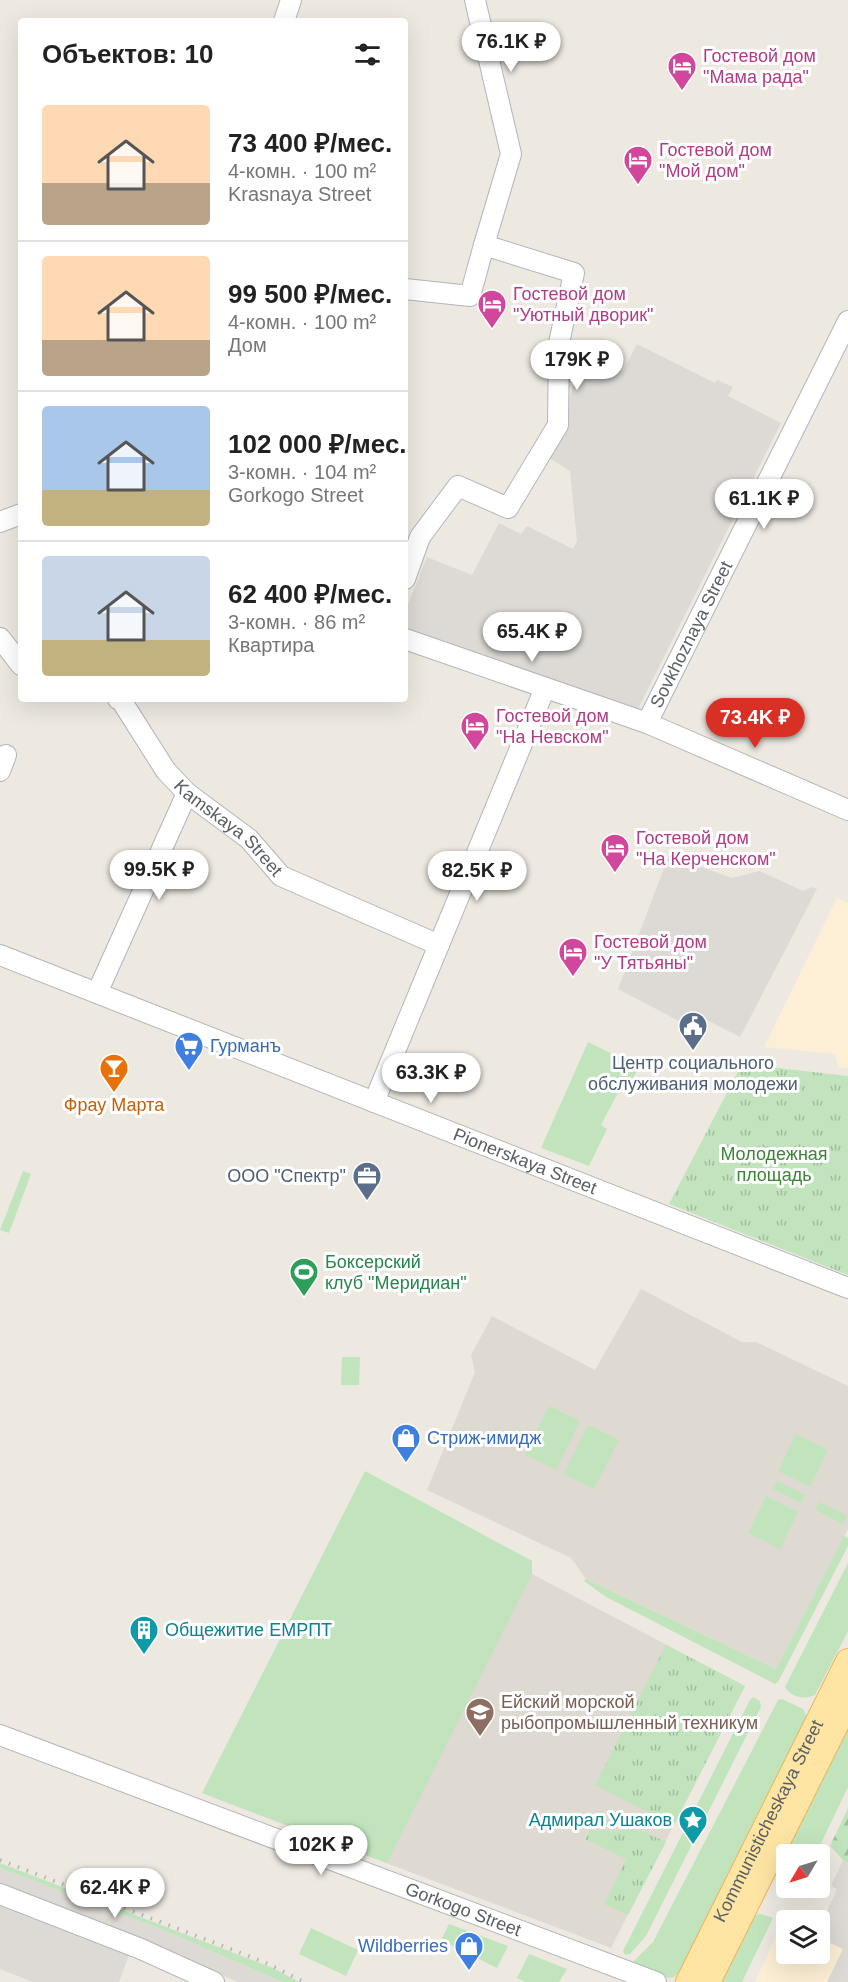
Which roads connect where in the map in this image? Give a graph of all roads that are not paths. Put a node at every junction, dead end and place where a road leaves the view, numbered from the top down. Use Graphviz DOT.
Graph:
graph roads {
  1 [pos="291,0"];
  2 [pos="475,0"];
  3 [pos="285,18"];
  4 [pos="484,245"];
  5 [pos="408,289"];
  6 [pos="848,321"];
  7 [pos="18,515"];
  8 [pos="0,522"];
  9 [pos="408,571"];
  10 [pos="0,638"];
  11 [pos="408,640"];
  12 [pos="18,661"];
  13 [pos="545,688"];
  14 [pos="122,702"];
  15 [pos="647,723"];
  16 [pos="187,793"];
  17 [pos="848,810"];
  18 [pos="440,945"];
  19 [pos="0,955"];
  20 [pos="97,993"];
  21 [pos="374,1102"];
  22 [pos="848,1288"];
  23 [pos="848,1660"];
  24 [pos="848,1701"];
  25 [pos="0,1735"];
  26 [pos="0,1894"];
  27 [pos="214,1982"];
  28 [pos="656,1982"];
  29 [pos="688,1982"];
  30 [pos="708,1982"];
  1 -- 3 [label="street"];
  2 -- 4 [label="street"];
  4 -- 5 [label="street"];
  4 -- 9 [label="street"];
  6 -- 15 [label="street, Sovkhoznaya Street"];
  7 -- 8 [label="street"];
  10 -- 12 [label="street"];
  11 -- 13 [label="street"];
  13 -- 15 [label="street"];
  13 -- 18 [label="street"];
  14 -- 16 [label="street, Kamskaya Street"];
  15 -- 17 [label="street"];
  16 -- 18 [label="street, Kamskaya Street"];
  16 -- 20 [label="street"];
  18 -- 21 [label="street"];
  19 -- 20 [label="street, Pionerskaya Street"];
  20 -- 21 [label="street, Pionerskaya Street"];
  21 -- 22 [label="street, Pionerskaya Street"];
  23 -- 29 [label="main road, Kommunisticheskaya Street"];
  24 -- 30 [label="main road, Kommunisticheskaya Street"];
  25 -- 28 [label="street, Gorkogo Street"];
  26 -- 27 [label="street"];
}
